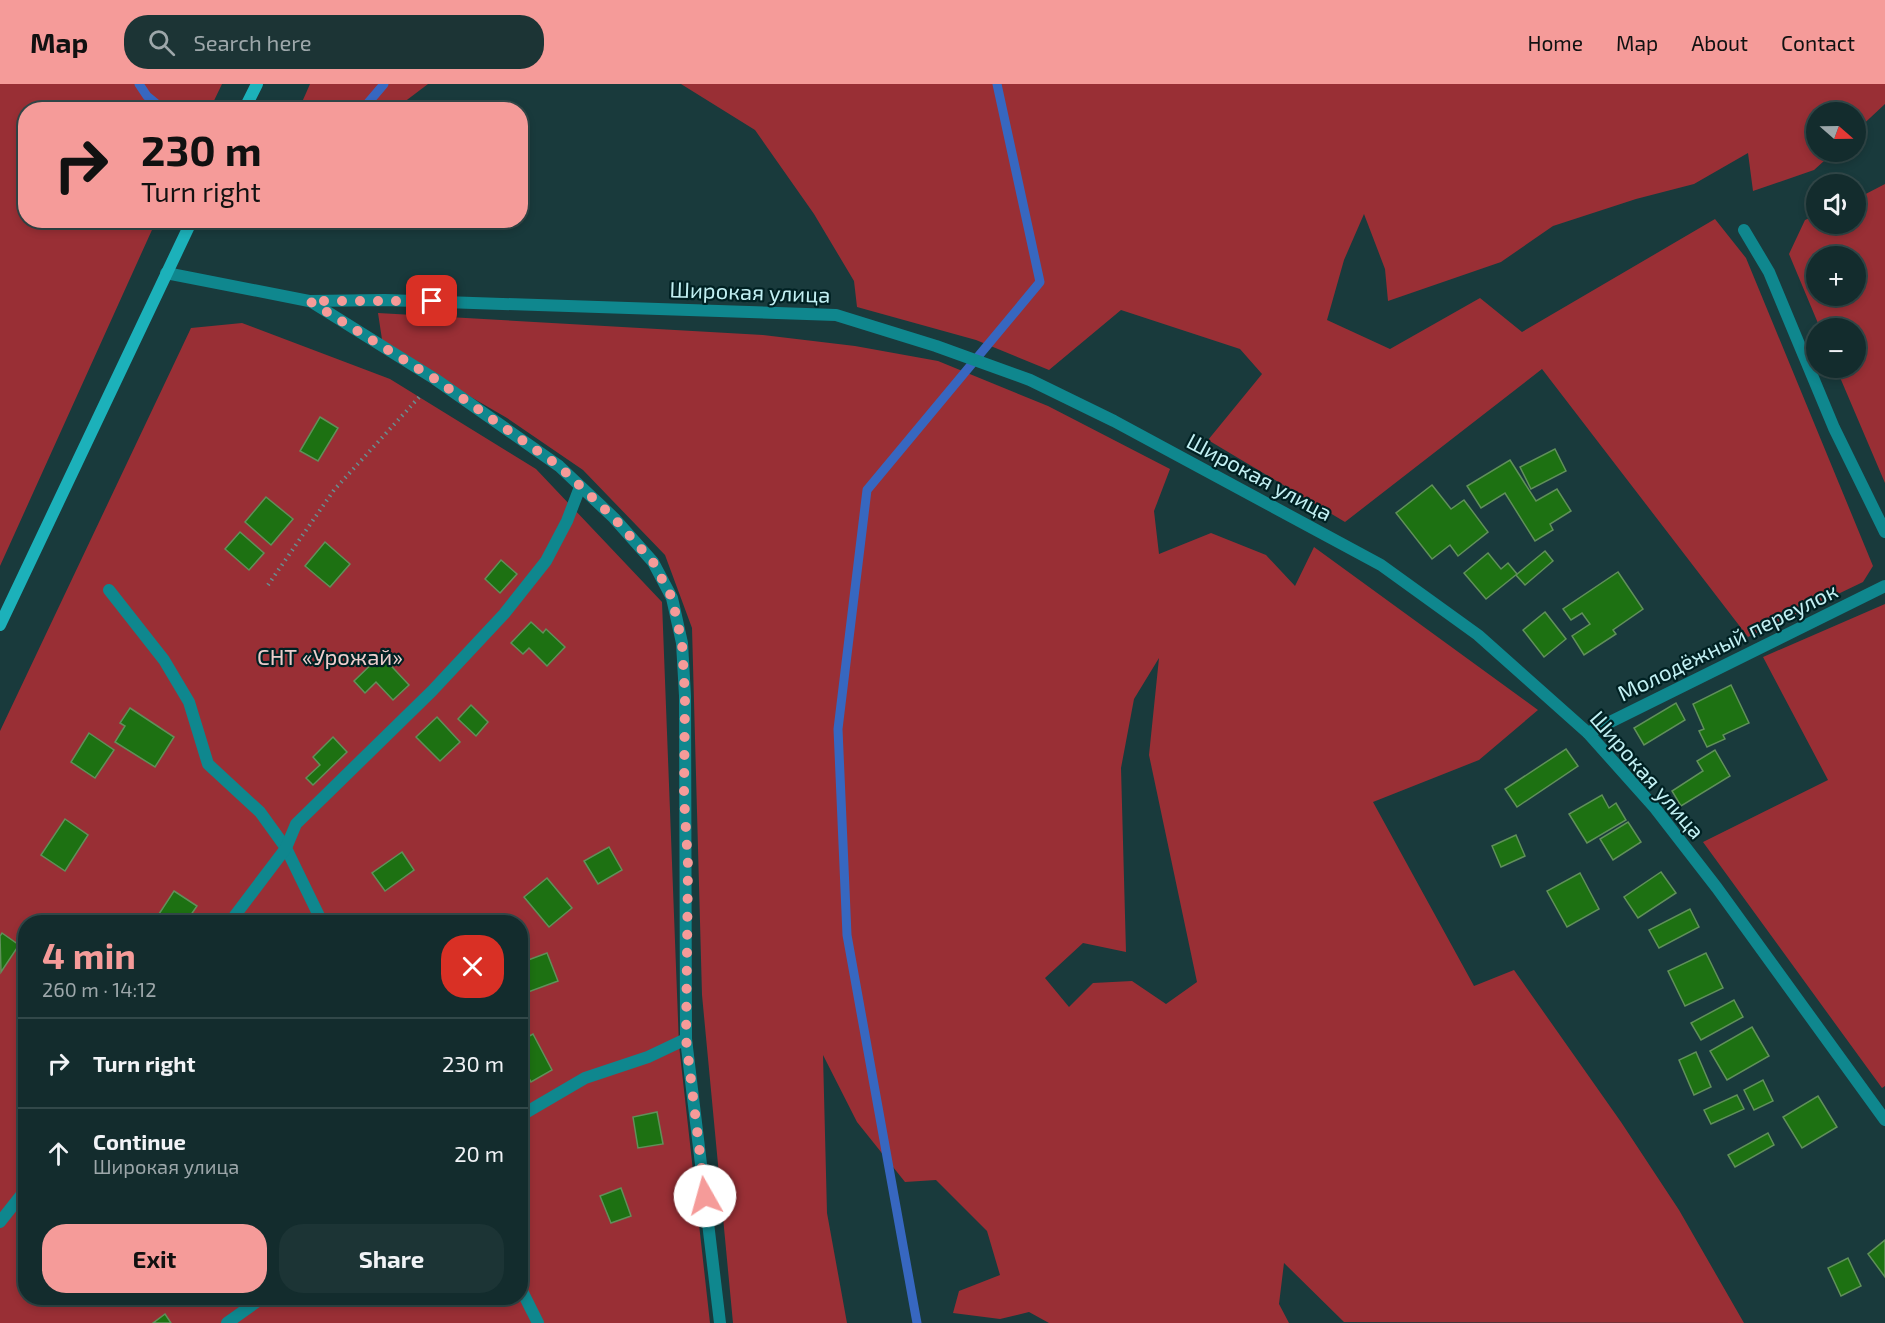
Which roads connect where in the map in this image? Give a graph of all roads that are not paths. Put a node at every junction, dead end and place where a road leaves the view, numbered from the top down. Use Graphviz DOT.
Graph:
graph roads {
  1 [pos="257,84"];
  2 [pos="248,102"];
  3 [pos="188,228"];
  4 [pos="1744,230"];
  5 [pos="166,273"];
  6 [pos="309,301"];
  7 [pos="580,487"];
  8 [pos="1885,532"];
  9 [pos="1885,586"];
  10 [pos="109,590"];
  11 [pos="0,625"];
  12 [pos="1588,733"];
  13 [pos="286,848"];
  14 [pos="235,915"];
  15 [pos="319,915"];
  16 [pos="686,1039"];
  17 [pos="528,1111"];
  18 [pos="1885,1120"];
  19 [pos="18,1199"];
  20 [pos="0,1222"];
  21 [pos="528,1303"];
  22 [pos="252,1305"];
  23 [pos="227,1323"];
  24 [pos="538,1323"];
  25 [pos="720,1323"];
  1 -- 2 [label="street"];
  3 -- 5 [label="street"];
  4 -- 8 [label="street"];
  5 -- 6 [label="street"];
  5 -- 11 [label="street"];
  6 -- 7 [label="street"];
  6 -- 12 [label="street, Широкая улица"];
  7 -- 13 [label="street"];
  7 -- 16 [label="street"];
  9 -- 12 [label="street, Молодёжный переулок"];
  10 -- 13 [label="street"];
  12 -- 18 [label="street, Широкая улица"];
  13 -- 14 [label="street"];
  13 -- 15 [label="street"];
  16 -- 17 [label="street"];
  16 -- 25 [label="street"];
  19 -- 20 [label="street"];
  21 -- 24 [label="street"];
  22 -- 23 [label="street"];
}
